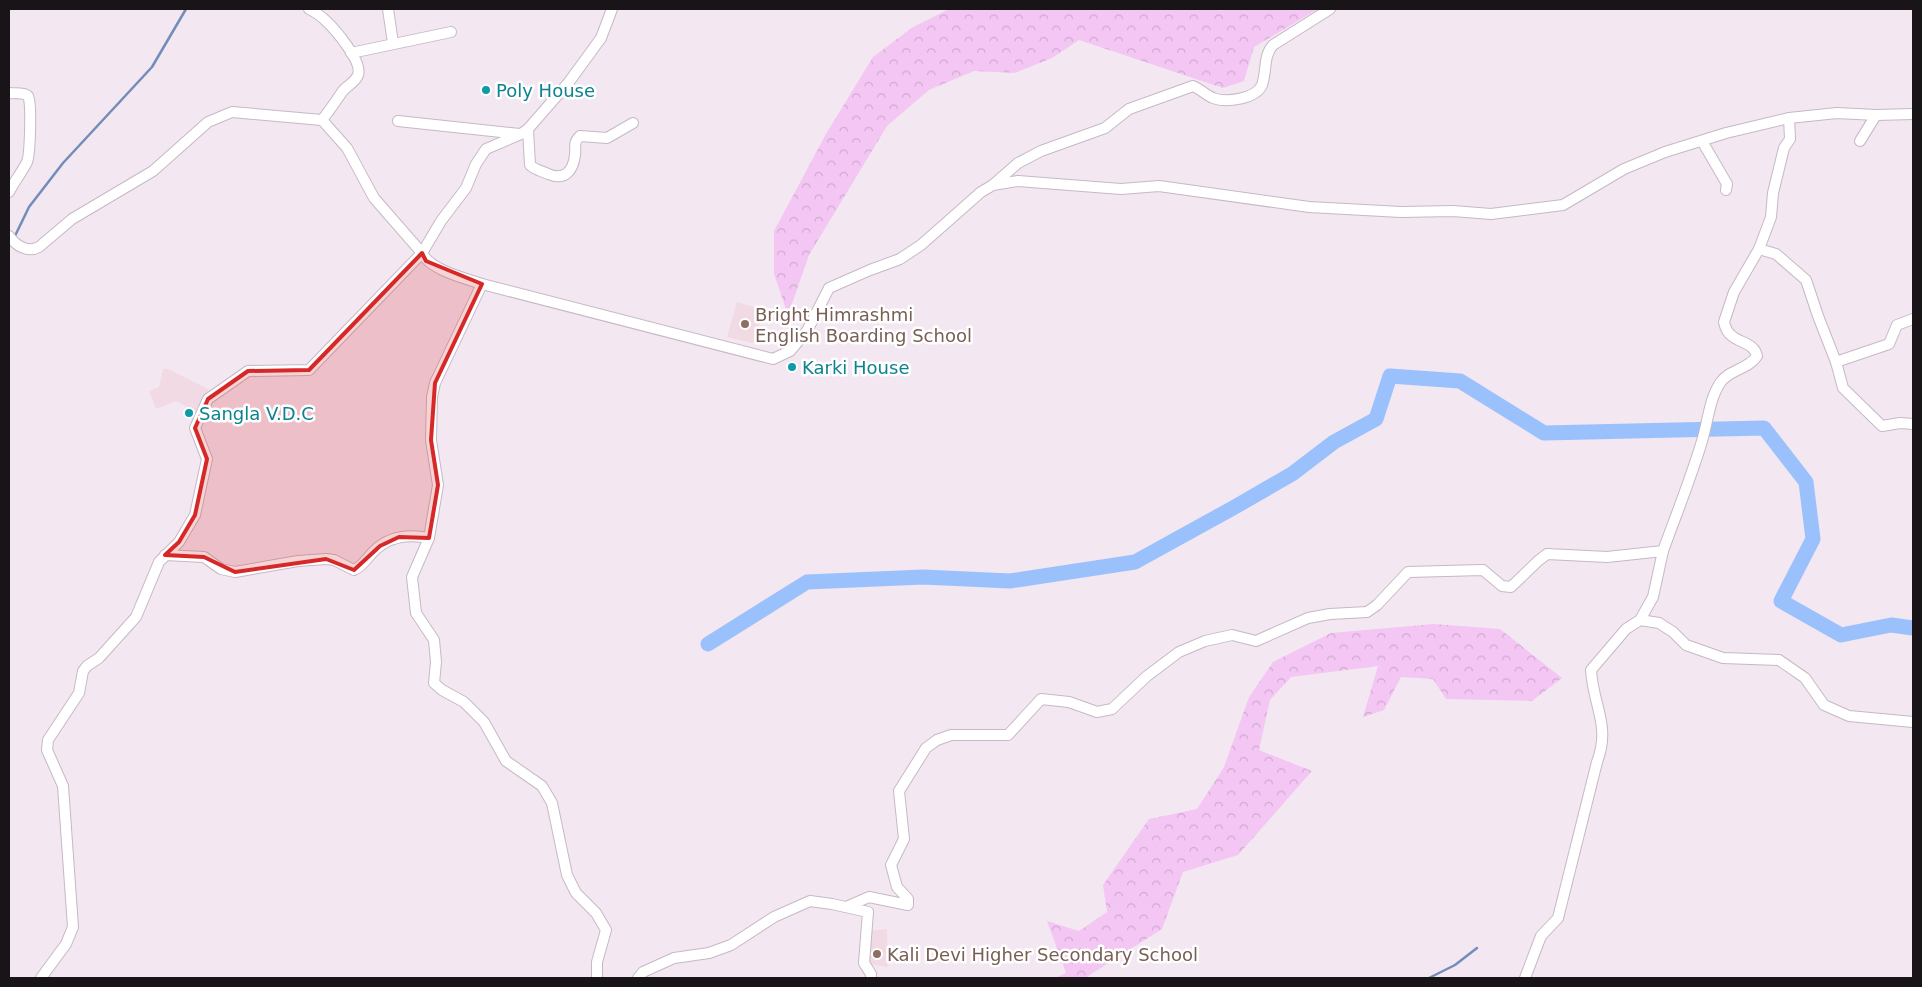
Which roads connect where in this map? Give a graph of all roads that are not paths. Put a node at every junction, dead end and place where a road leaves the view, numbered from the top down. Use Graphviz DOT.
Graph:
graph roads {
  1 [pos="309,9"];
  2 [pos="388,9"];
  3 [pos="612,9"];
  4 [pos="1330,9"];
  5 [pos="450,32"];
  6 [pos="393,43"];
  7 [pos="351,53"];
  8 [pos="9,93"];
  9 [pos="1913,114"];
  10 [pos="1876,115"];
  11 [pos="1790,118"];
  12 [pos="322,120"];
  13 [pos="398,121"];
  14 [pos="633,124"];
  15 [pos="524,132"];
  16 [pos="1702,141"];
  17 [pos="1860,141"];
  18 [pos="993,185"];
  19 [pos="1726,190"];
  20 [pos="9,192"];
  21 [pos="9,236"];
  22 [pos="1759,249"];
  23 [pos="422,253"];
  24 [pos="482,284"];
  25 [pos="1913,318"];
  26 [pos="1836,362"];
  27 [pos="1913,424"];
  28 [pos="429,538"];
  29 [pos="1663,551"];
  30 [pos="165,555"];
  31 [pos="1640,620"];
  32 [pos="1913,722"];
  33 [pos="846,906"];
  34 [pos="41,978"];
  35 [pos="596,978"];
  36 [pos="638,978"];
  37 [pos="871,978"];
  38 [pos="1525,978"];
  1 -- 7 [label="street"];
  2 -- 6 [label="street"];
  3 -- 15 [label="street"];
  4 -- 18 [label="street"];
  5 -- 6 [label="street"];
  6 -- 7 [label="street"];
  7 -- 12 [label="street"];
  8 -- 20 [label="street"];
  9 -- 10 [label="street"];
  10 -- 11 [label="street"];
  10 -- 17 [label="street"];
  11 -- 16 [label="street"];
  11 -- 22 [label="street"];
  12 -- 21 [label="street"];
  12 -- 23 [label="street"];
  13 -- 15 [label="street"];
  14 -- 15 [label="street"];
  15 -- 23 [label="street"];
  16 -- 18 [label="street"];
  16 -- 19 [label="street"];
  18 -- 24 [label="street"];
  22 -- 26 [label="street"];
  22 -- 29 [label="street"];
  23 -- 24 [label="street"];
  23 -- 30 [label="street"];
  24 -- 28 [label="street"];
  25 -- 26 [label="street"];
  26 -- 27 [label="street"];
  28 -- 30 [label="street"];
  28 -- 35 [label="street"];
  29 -- 31 [label="street"];
  29 -- 33 [label="street"];
  30 -- 34 [label="street"];
  31 -- 32 [label="street"];
  31 -- 38 [label="street"];
  33 -- 36 [label="street"];
  33 -- 37 [label="street"];
}
